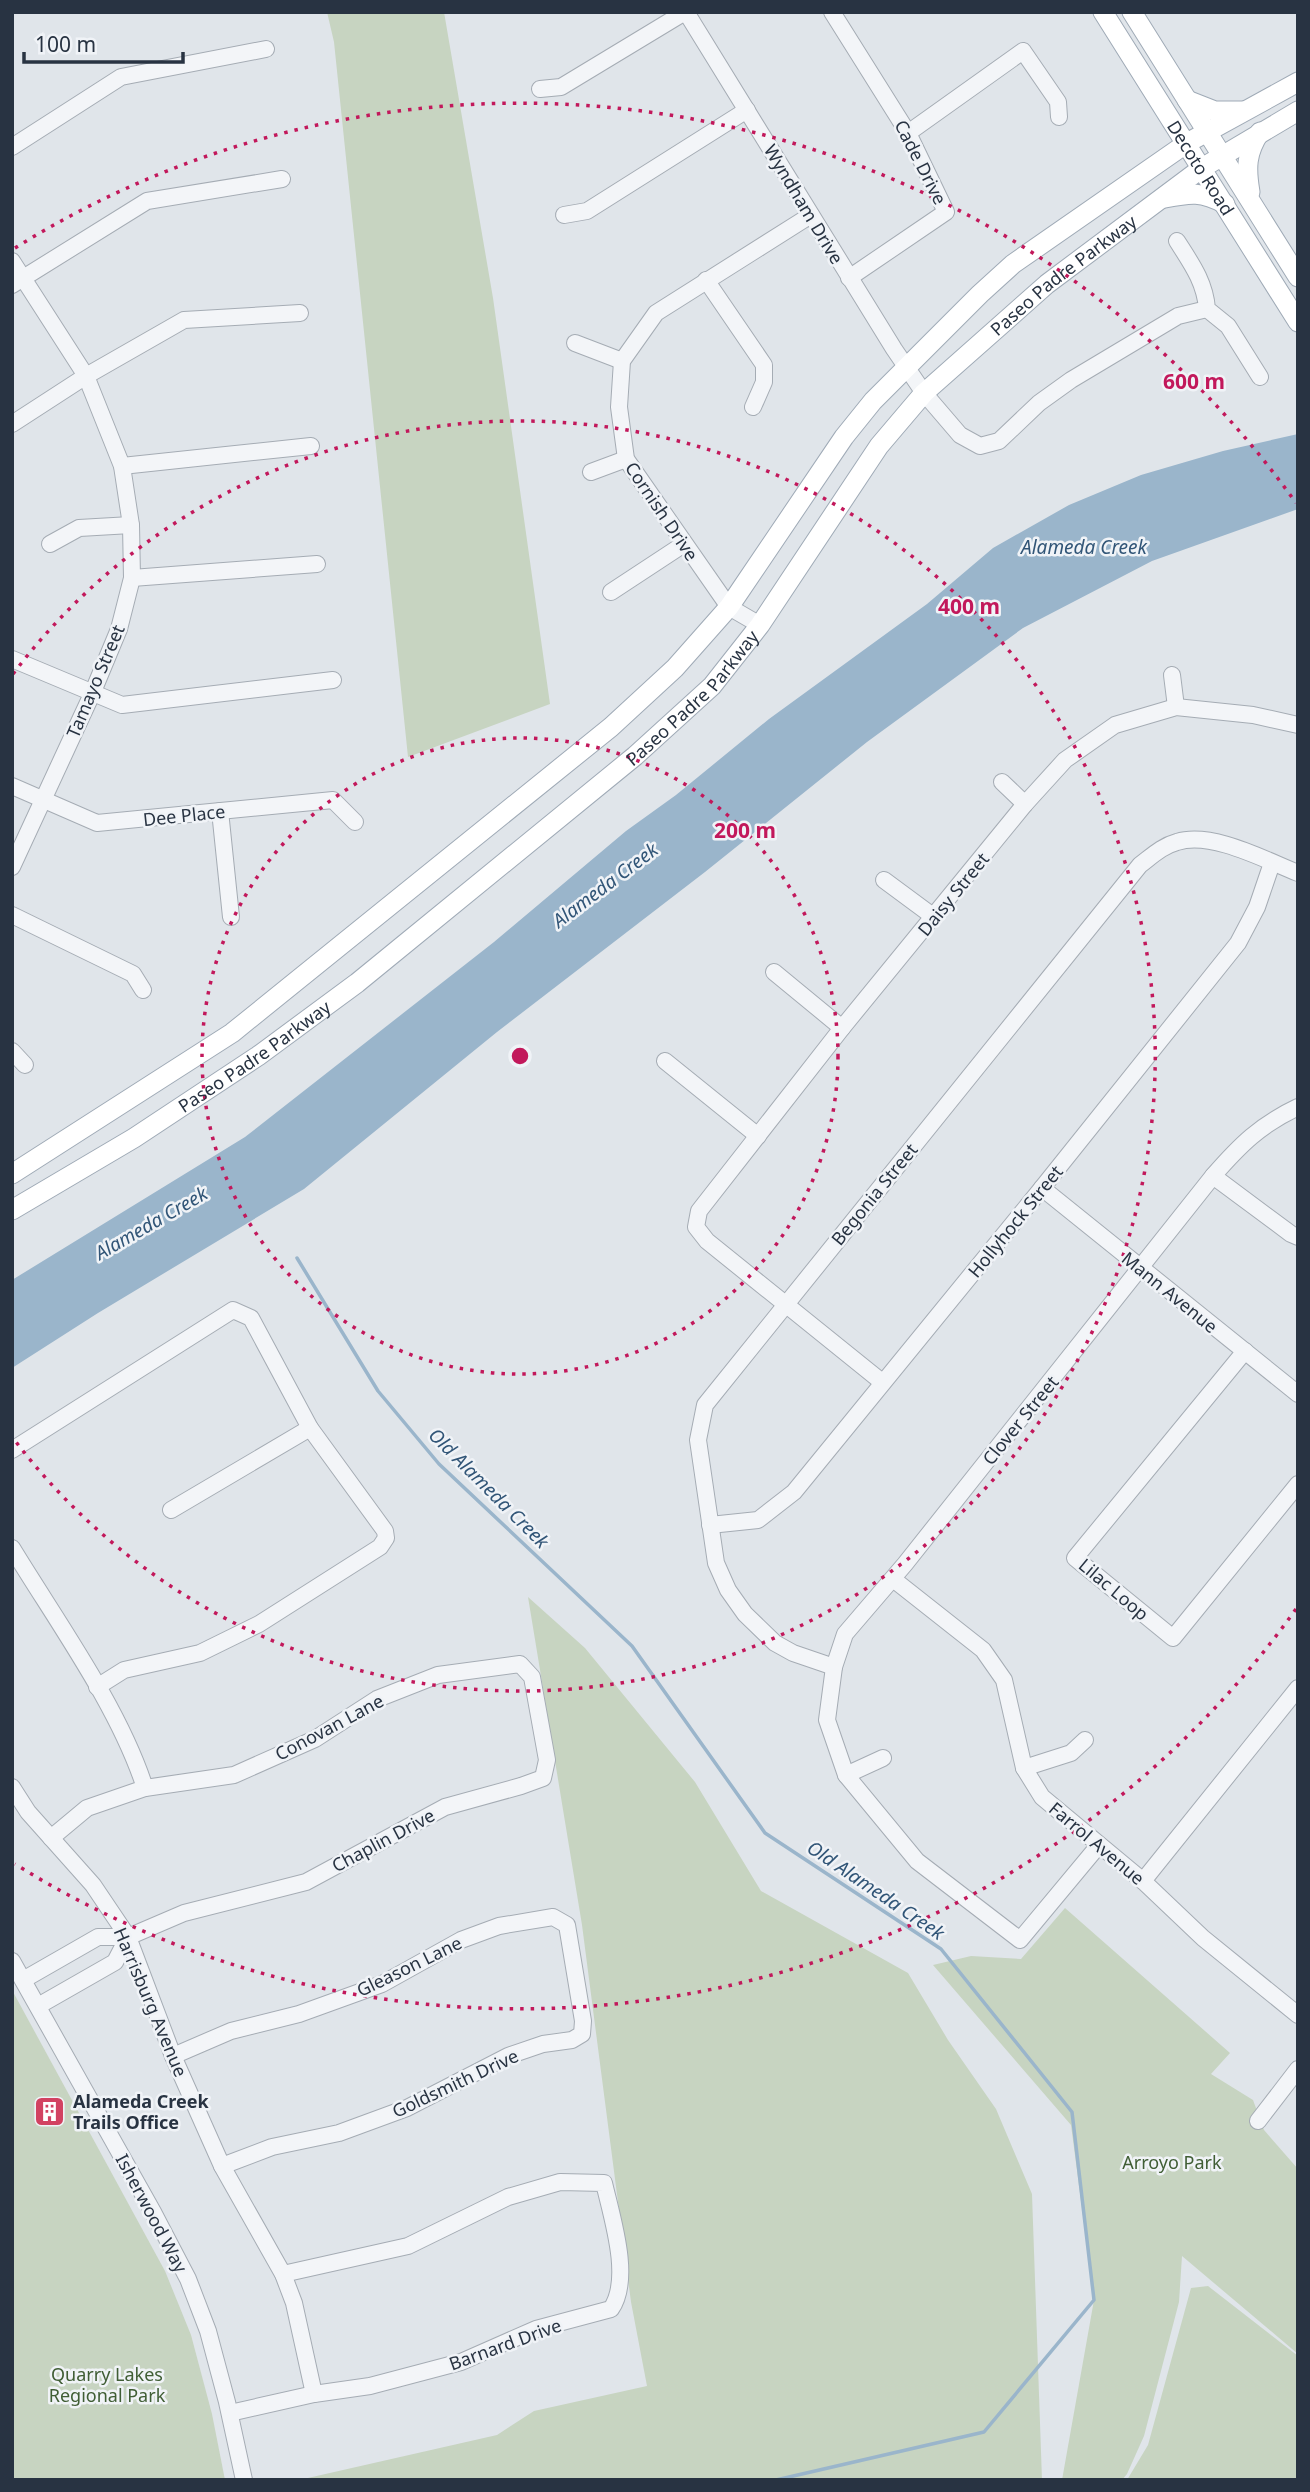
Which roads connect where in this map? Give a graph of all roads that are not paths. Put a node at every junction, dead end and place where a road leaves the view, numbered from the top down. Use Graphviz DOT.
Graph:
graph roads {
  1 [pos="685,12"];
  2 [pos="853,12"];
  3 [pos="1103,12"];
  4 [pos="1132,12"];
  5 [pos="836,17"];
  6 [pos="266,49"];
  7 [pos="1298,82"];
  8 [pos="540,89"];
  9 [pos="1187,100"];
  10 [pos="1162,104"];
  11 [pos="747,110"];
  12 [pos="1298,110"];
  13 [pos="1244,111"];
  14 [pos="1059,117"];
  15 [pos="1207,131"];
  16 [pos="1260,132"];
  17 [pos="908,133"];
  18 [pos="1187,143"];
  19 [pos="12,147"];
  20 [pos="1222,155"];
  21 [pos="1154,166"];
  22 [pos="1202,168"];
  23 [pos="282,179"];
  24 [pos="1164,198"];
  25 [pos="1252,203"];
  26 [pos="1225,204"];
  27 [pos="564,215"];
  28 [pos="811,215"];
  29 [pos="1177,241"];
  30 [pos="12,261"];
  31 [pos="1298,277"];
  32 [pos="849,278"];
  33 [pos="706,280"];
  34 [pos="18,281"];
  35 [pos="1207,309"];
  36 [pos="300,313"];
  37 [pos="1298,322"];
  38 [pos="575,343"];
  39 [pos="622,361"];
  40 [pos="906,366"];
  41 [pos="86,376"];
  42 [pos="1261,377"];
  43 [pos="924,393"];
  44 [pos="753,407"];
  45 [pos="12,424"];
  46 [pos="311,446"];
  47 [pos="626,459"];
  48 [pos="122,466"];
  49 [pos="591,472"];
  50 [pos="131,525"];
  51 [pos="50,544"];
  52 [pos="684,544"];
  53 [pos="317,564"];
  54 [pos="132,578"];
  55 [pos="611,592"];
  56 [pos="729,607"];
  57 [pos="760,625"];
  58 [pos="12,659"];
  59 [pos="1172,675"];
  60 [pos="333,680"];
  61 [pos="92,694"];
  62 [pos="1176,707"];
  63 [pos="1298,725"];
  64 [pos="1002,782"];
  65 [pos="12,786"];
  66 [pos="43,800"];
  67 [pos="1025,804"];
  68 [pos="220,811"];
  69 [pos="355,822"];
  70 [pos="1272,863"];
  71 [pos="12,867"];
  72 [pos="1298,873"];
  73 [pos="884,880"];
  74 [pos="12,915"];
  75 [pos="231,916"];
  76 [pos="934,917"];
  77 [pos="774,972"];
  78 [pos="143,990"];
  79 [pos="842,1028"];
  80 [pos="12,1051"];
  81 [pos="664,1061"];
  82 [pos="25,1065"];
  83 [pos="1298,1107"];
  84 [pos="758,1136"];
  85 [pos="12,1174"];
  86 [pos="1213,1176"];
  87 [pos="1042,1188"];
  88 [pos="12,1210"];
  89 [pos="1298,1237"];
  90 [pos="1141,1269"];
  91 [pos="786,1303"];
  92 [pos="1245,1351"];
  93 [pos="883,1382"];
  94 [pos="1298,1394"];
  95 [pos="310,1428"];
  96 [pos="12,1450"];
  97 [pos="1298,1484"];
  98 [pos="171,1510"];
  99 [pos="710,1525"];
  100 [pos="12,1548"];
  101 [pos="893,1579"];
  102 [pos="834,1667"];
  103 [pos="532,1677"];
  104 [pos="97,1686"];
  105 [pos="1298,1688"];
  106 [pos="1085,1740"];
  107 [pos="883,1758"];
  108 [pos="1024,1768"];
  109 [pos="846,1775"];
  110 [pos="12,1787"];
  111 [pos="145,1788"];
  112 [pos="51,1838"];
  113 [pos="1099,1846"];
  114 [pos="1143,1881"];
  115 [pos="567,1925"];
  116 [pos="128,1937"];
  117 [pos="12,1961"];
  118 [pos="23,1980"];
  119 [pos="38,2007"];
  120 [pos="1298,2015"];
  121 [pos="173,2056"];
  122 [pos="1298,2069"];
  123 [pos="1258,2120"];
  124 [pos="222,2166"];
  125 [pos="283,2274"];
  126 [pos="314,2394"];
  127 [pos="228,2407"];
  128 [pos="244,2480"];
  1 -- 8 [label="street"];
  1 -- 11 [label="street, Wyndham Drive"];
  2 -- 5 [label="street"];
  3 -- 10 [label="main road, Decoto Road"];
  4 -- 9 [label="main road, Decoto Road"];
  5 -- 17 [label="street, Cade Drive"];
  6 -- 19 [label="street"];
  7 -- 13 [label="main road, Paseo Padre Parkway"];
  9 -- 13 [label="main road"];
  9 -- 15 [label="main road, Decoto Road"];
  10 -- 18 [label="main road, Decoto Road"];
  10 -- 21 [label="main road"];
  11 -- 27 [label="street"];
  11 -- 28 [label="street, Wyndham Drive"];
  12 -- 16 [label="main road, Paseo Padre Parkway"];
  13 -- 15 [label="main road, Paseo Padre Parkway"];
  14 -- 17 [label="street"];
  15 -- 18 [label="main road, Paseo Padre Parkway"];
  15 -- 20 [label="main road, Decoto Road"];
  16 -- 20 [label="main road, Paseo Padre Parkway"];
  16 -- 25 [label="main road"];
  17 -- 32 [label="street, Cade Drive"];
  18 -- 21 [label="main road, Paseo Padre Parkway"];
  18 -- 22 [label="main road, Decoto Road"];
  20 -- 22 [label="main road, Paseo Padre Parkway"];
  20 -- 25 [label="main road, Decoto Road"];
  21 -- 40 [label="main road, Paseo Padre Parkway"];
  22 -- 24 [label="main road, Paseo Padre Parkway"];
  22 -- 26 [label="main road, Decoto Road"];
  23 -- 34 [label="street"];
  24 -- 26 [label="main road"];
  24 -- 43 [label="main road, Paseo Padre Parkway"];
  25 -- 31 [label="main road, Decoto Road"];
  26 -- 37 [label="main road, Decoto Road"];
  28 -- 32 [label="street, Wyndham Drive"];
  28 -- 33 [label="street"];
  29 -- 35 [label="street"];
  30 -- 34 [label="street, Tamayo Street"];
  32 -- 40 [label="street, Wyndham Drive"];
  33 -- 39 [label="street"];
  33 -- 44 [label="street"];
  34 -- 41 [label="street, Tamayo Street"];
  35 -- 42 [label="street"];
  35 -- 43 [label="street, Wyndham Drive"];
  36 -- 41 [label="street"];
  38 -- 39 [label="street"];
  39 -- 47 [label="street, Cornish Drive"];
  40 -- 43 [label="street, Wyndham Drive"];
  40 -- 56 [label="main road, Paseo Padre Parkway"];
  41 -- 45 [label="street"];
  41 -- 48 [label="street, Tamayo Street"];
  43 -- 57 [label="main road, Paseo Padre Parkway"];
  46 -- 48 [label="street"];
  47 -- 49 [label="street"];
  47 -- 52 [label="street, Cornish Drive"];
  48 -- 50 [label="street, Tamayo Street"];
  50 -- 51 [label="street"];
  50 -- 54 [label="street, Tamayo Street"];
  52 -- 55 [label="street"];
  52 -- 56 [label="street, Cornish Drive"];
  53 -- 54 [label="street"];
  54 -- 61 [label="street, Tamayo Street"];
  56 -- 57 [label="street, Cornish Drive"];
  56 -- 85 [label="main road, Paseo Padre Parkway"];
  57 -- 88 [label="main road, Paseo Padre Parkway"];
  58 -- 61 [label="street"];
  59 -- 62 [label="street"];
  60 -- 61 [label="street"];
  61 -- 66 [label="street, Tamayo Street"];
  62 -- 63 [label="street, Daisy Street"];
  62 -- 67 [label="street, Daisy Street"];
  64 -- 67 [label="street"];
  65 -- 66 [label="street, Dee Place"];
  66 -- 68 [label="street, Dee Place"];
  66 -- 71 [label="street, Tamayo Street"];
  67 -- 76 [label="street, Daisy Street"];
  68 -- 69 [label="street, Dee Place"];
  68 -- 75 [label="street"];
  70 -- 72 [label="street, Begonia Street"];
  70 -- 87 [label="street, Hollyhock Street"];
  70 -- 91 [label="street, Begonia Street"];
  73 -- 76 [label="street"];
  74 -- 78 [label="street"];
  76 -- 79 [label="street, Daisy Street"];
  77 -- 79 [label="street"];
  79 -- 84 [label="street, Daisy Street"];
  80 -- 82 [label="street"];
  81 -- 84 [label="street"];
  83 -- 86 [label="street, Clover Street"];
  84 -- 91 [label="street, Daisy Street"];
  86 -- 89 [label="street"];
  86 -- 90 [label="street, Clover Street"];
  87 -- 90 [label="street, Mann Avenue"];
  87 -- 93 [label="street, Hollyhock Street"];
  90 -- 92 [label="street, Mann Avenue"];
  90 -- 101 [label="street, Clover Street"];
  91 -- 93 [label="street"];
  91 -- 99 [label="street, Begonia Street"];
  92 -- 94 [label="street, Mann Avenue"];
  92 -- 97 [label="street, Lilac Loop"];
  93 -- 99 [label="street, Hollyhock Street"];
  95 -- 96 [label="street"];
  95 -- 98 [label="street"];
  95 -- 104 [label="street"];
  99 -- 102 [label="street, Begonia Street"];
  100 -- 104 [label="street"];
  101 -- 102 [label="street, Clover Street"];
  101 -- 108 [label="street, Farrol Avenue"];
  102 -- 109 [label="street, Clover Street"];
  103 -- 111 [label="street, Conovan Lane"];
  103 -- 116 [label="street, Chaplin Drive"];
  104 -- 111 [label="street"];
  105 -- 114 [label="street"];
  106 -- 108 [label="street"];
  107 -- 109 [label="street"];
  108 -- 113 [label="street, Farrol Avenue"];
  109 -- 113 [label="street, Clover Street"];
  110 -- 112 [label="street, Harrisburg Avenue"];
  111 -- 112 [label="street, Conovan Lane"];
  112 -- 116 [label="street, Harrisburg Avenue"];
  113 -- 114 [label="street, Farrol Avenue"];
  114 -- 120 [label="street, Farrol Avenue"];
  115 -- 121 [label="street, Gleason Lane"];
  115 -- 124 [label="street, Goldsmith Drive"];
  116 -- 118 [label="street, Chaplin Drive"];
  116 -- 119 [label="street"];
  116 -- 121 [label="street, Harrisburg Avenue"];
  117 -- 118 [label="street, Isherwood Way"];
  118 -- 119 [label="street, Isherwood Way"];
  119 -- 127 [label="street, Isherwood Way"];
  121 -- 124 [label="street, Harrisburg Avenue"];
  122 -- 123 [label="street"];
  124 -- 125 [label="street, Harrisburg Avenue"];
  125 -- 126 [label="street, Harrisburg Avenue"];
  125 -- 126 [label="street, Barnard Drive"];
  126 -- 127 [label="street, Barnard Drive"];
  127 -- 128 [label="street, Isherwood Way"];
}
